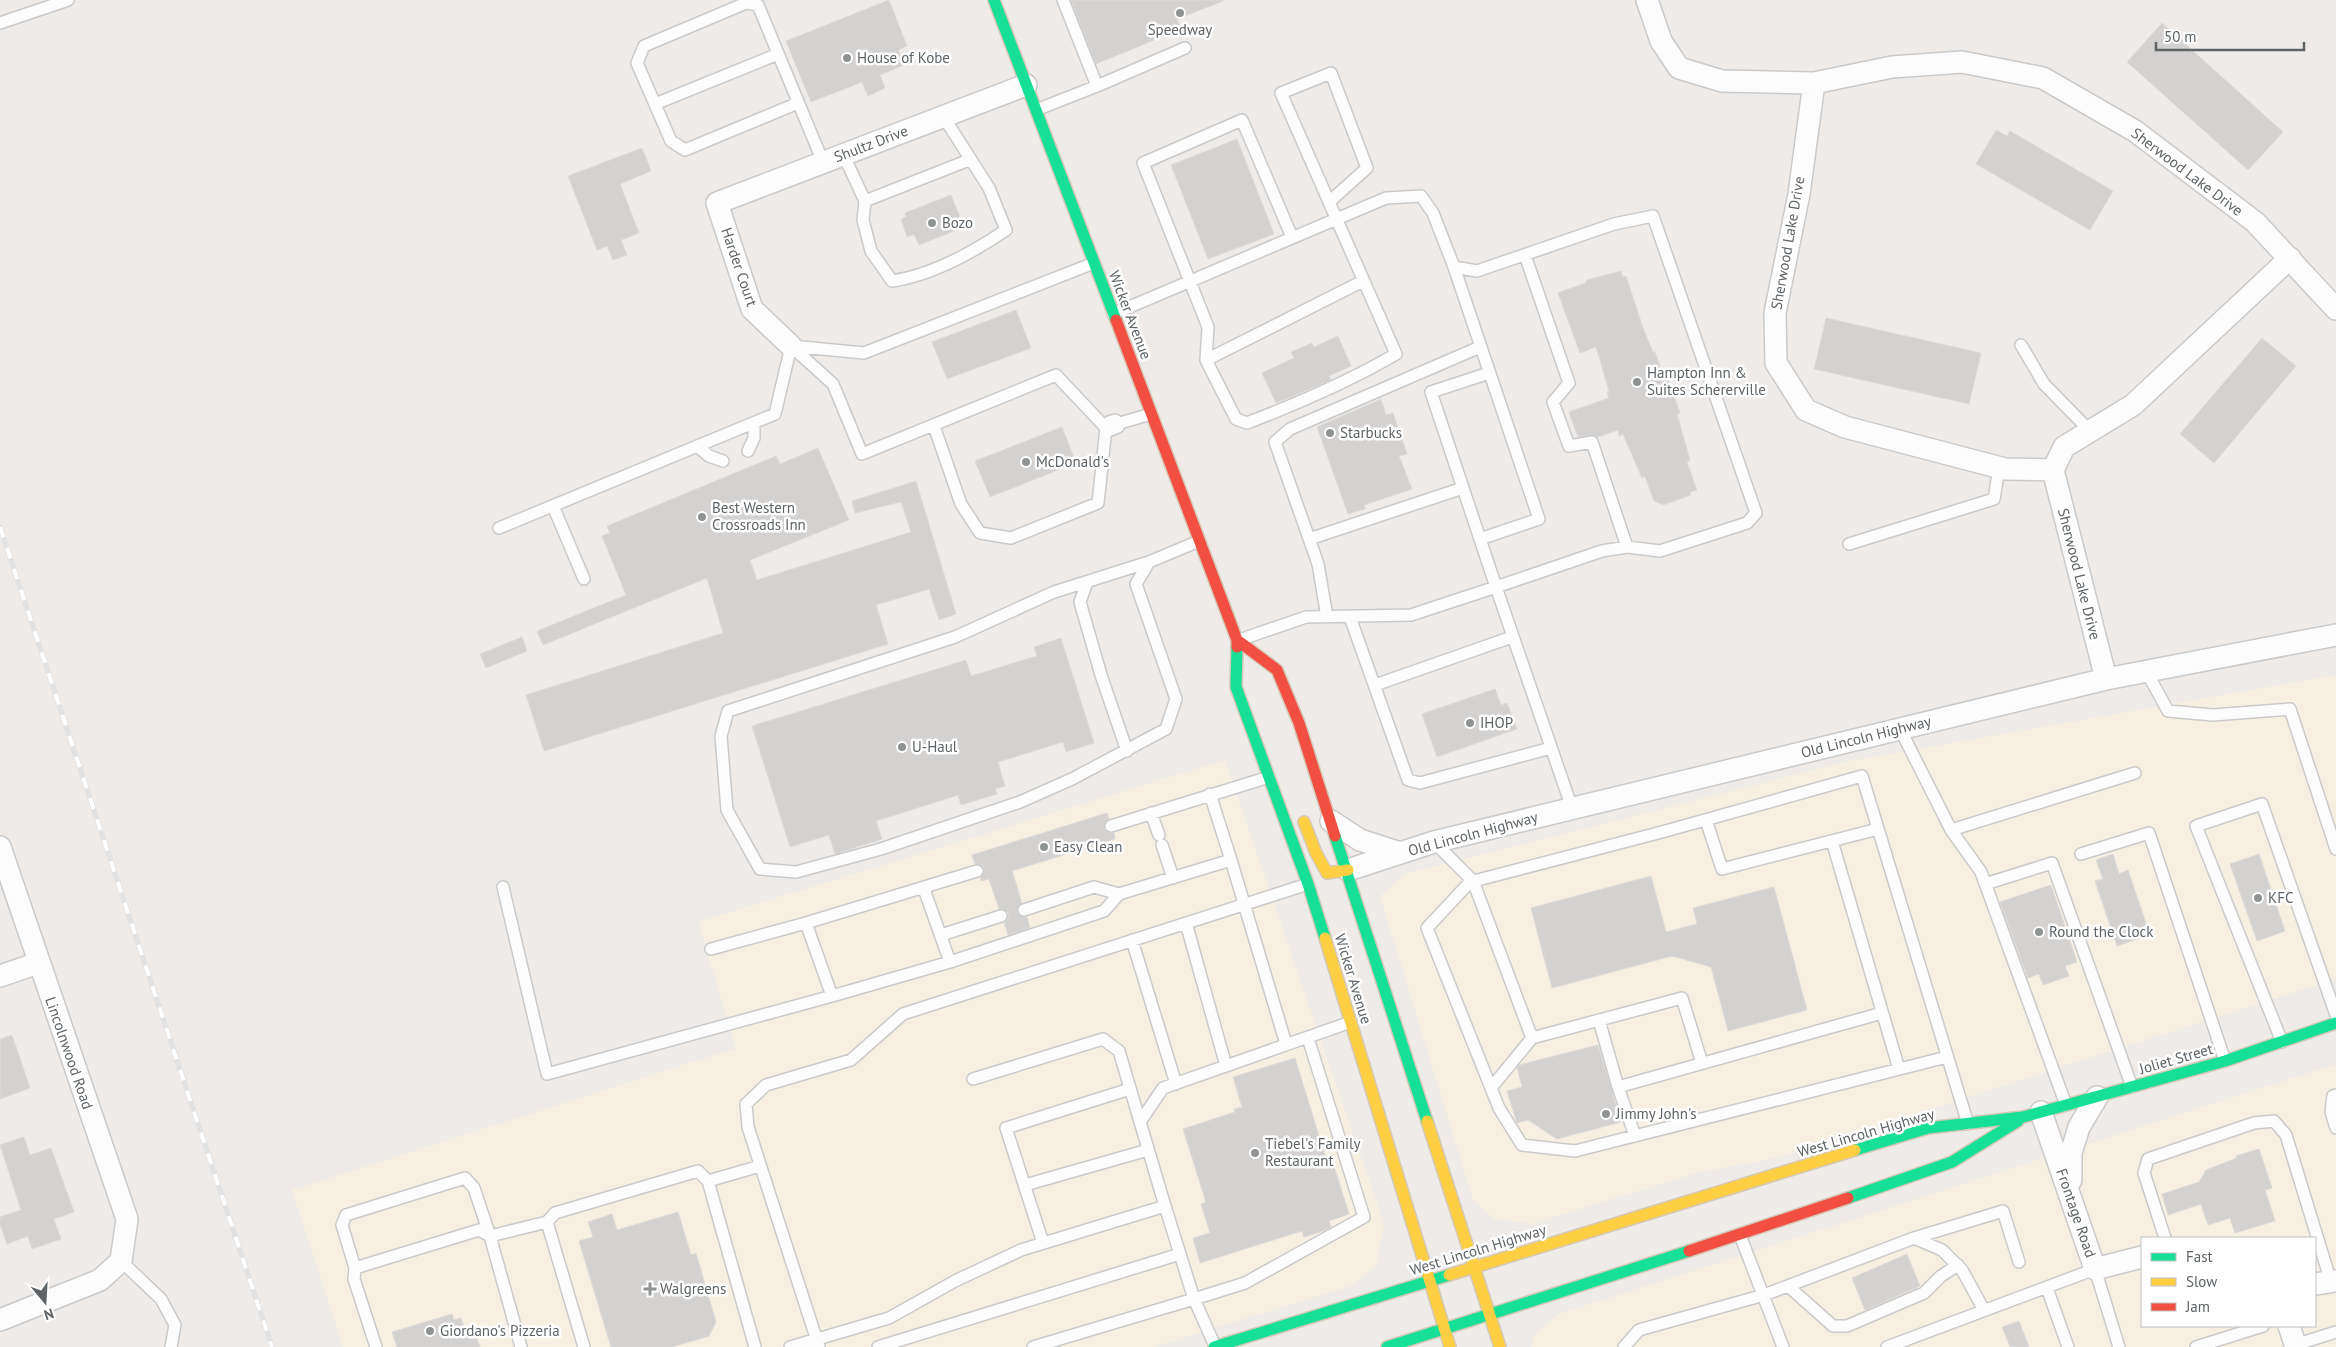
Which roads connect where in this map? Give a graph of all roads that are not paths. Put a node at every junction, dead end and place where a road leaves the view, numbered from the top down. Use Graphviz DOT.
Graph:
graph roads {
  1 [pos="68,0"];
  2 [pos="994,0"];
  3 [pos="1063,0"];
  4 [pos="1647,0"];
  5 [pos="0,23"];
  6 [pos="1185,48"];
  7 [pos="778,54"];
  8 [pos="1814,83"];
  9 [pos="1026,85"];
  10 [pos="1097,86"];
  11 [pos="798,103"];
  12 [pos="655,104"];
  13 [pos="1036,110"];
  14 [pos="943,116"];
  15 [pos="843,154"];
  16 [pos="969,160"];
  17 [pos="823,162"];
  18 [pos="865,201"];
  19 [pos="717,202"];
  20 [pos="1329,202"];
  21 [pos="1336,218"];
  22 [pos="1292,237"];
  23 [pos="1525,255"];
  24 [pos="2290,258"];
  25 [pos="1094,263"];
  26 [pos="1454,267"];
  27 [pos="1190,281"];
  28 [pos="1363,281"];
  29 [pos="2336,309"];
  30 [pos="1113,314"];
  31 [pos="791,346"];
  32 [pos="2021,346"];
  33 [pos="1480,347"];
  34 [pos="1206,360"];
  35 [pos="1489,373"];
  36 [pos="1151,414"];
  37 [pos="754,423"];
  38 [pos="934,426"];
  39 [pos="1106,428"];
  40 [pos="2090,431"];
  41 [pos="697,446"];
  42 [pos="748,451"];
  43 [pos="722,461"];
  44 [pos="1999,468"];
  45 [pos="2053,470"];
  46 [pos="1463,488"];
  47 [pos="554,506"];
  48 [pos="499,528"];
  49 [pos="1309,539"];
  50 [pos="1480,539"];
  51 [pos="1199,541"];
  52 [pos="1849,544"];
  53 [pos="1627,548"];
  54 [pos="1149,562"];
  55 [pos="584,579"];
  56 [pos="1087,582"];
  57 [pos="1496,587"];
  58 [pos="1327,617"];
  59 [pos="1350,617"];
  60 [pos="2336,635"];
  61 [pos="1512,637"];
  62 [pos="1237,640"];
  63 [pos="2146,671"];
  64 [pos="2106,679"];
  65 [pos="1375,685"];
  66 [pos="1900,729"];
  67 [pos="1551,748"];
  68 [pos="1126,751"];
  69 [pos="2135,773"];
  70 [pos="1269,777"];
  71 [pos="1282,780"];
  72 [pos="1210,794"];
  73 [pos="1572,808"];
  74 [pos="1152,813"];
  75 [pos="1301,813"];
  76 [pos="1706,820"];
  77 [pos="1331,821"];
  78 [pos="1112,826"];
  79 [pos="1878,829"];
  80 [pos="1951,830"];
  81 [pos="1832,841"];
  82 [pos="1434,842"];
  83 [pos="0,847"];
  84 [pos="2336,849"];
  85 [pos="1400,853"];
  86 [pos="2081,854"];
  87 [pos="1231,860"];
  88 [pos="1348,870"];
  89 [pos="977,871"];
  90 [pos="1173,878"];
  91 [pos="1473,881"];
  92 [pos="1308,884"];
  93 [pos="1985,884"];
  94 [pos="503,887"];
  95 [pos="924,889"];
  96 [pos="1120,894"];
  97 [pos="1245,904"];
  98 [pos="1024,910"];
  99 [pos="1002,916"];
  100 [pos="806,923"];
  101 [pos="1186,923"];
  102 [pos="941,935"];
  103 [pos="1132,940"];
  104 [pos="711,949"];
  105 [pos="950,962"];
  106 [pos="38,963"];
  107 [pos="0,976"];
  108 [pos="832,996"];
  109 [pos="1882,1013"];
  110 [pos="2336,1015"];
  111 [pos="1599,1020"];
  112 [pos="1351,1022"];
  113 [pos="2336,1022"];
  114 [pos="1308,1038"];
  115 [pos="1532,1038"];
  116 [pos="2282,1042"];
  117 [pos="1286,1044"];
  118 [pos="1948,1057"];
  119 [pos="2225,1060"];
  120 [pos="1702,1063"];
  121 [pos="1226,1066"];
  122 [pos="1899,1069"];
  123 [pos="973,1079"];
  124 [pos="1176,1084"];
  125 [pos="1618,1087"];
  126 [pos="2132,1087"];
  127 [pos="1491,1088"];
  128 [pos="1130,1090"];
  129 [pos="2336,1094"];
  130 [pos="2097,1097"];
  131 [pos="2066,1105"];
  132 [pos="2032,1115"];
  133 [pos="1140,1122"];
  134 [pos="1968,1124"];
  135 [pos="2336,1128"];
  136 [pos="1634,1136"];
  137 [pos="1148,1150"];
  138 [pos="760,1166"];
  139 [pos="708,1182"];
  140 [pos="1025,1185"];
  141 [pos="2072,1201"];
  142 [pos="1165,1206"];
  143 [pos="547,1222"];
  144 [pos="1740,1235"];
  145 [pos="490,1236"];
  146 [pos="2165,1237"];
  147 [pos="2314,1237"];
  148 [pos="1914,1238"];
  149 [pos="1043,1243"];
  150 [pos="2316,1243"];
  151 [pos="1180,1254"];
  152 [pos="2141,1257"];
  153 [pos="121,1261"];
  154 [pos="2019,1262"];
  155 [pos="1958,1265"];
  156 [pos="1475,1266"];
  157 [pos="354,1268"];
  158 [pos="2095,1269"];
  159 [pos="1428,1281"];
  160 [pos="2327,1283"];
  161 [pos="1788,1286"];
  162 [pos="2047,1288"];
  163 [pos="1764,1295"];
  164 [pos="1194,1299"];
  165 [pos="1984,1310"];
  166 [pos="1490,1314"];
  167 [pos="0,1320"];
  168 [pos="2260,1327"];
  169 [pos="1444,1329"];
  170 [pos="2336,1332"];
  171 [pos="2294,1339"];
  172 [pos="2326,1341"];
  173 [pos="818,1343"];
  174 [pos="1629,1345"];
  175 [pos="171,1347"];
  176 [pos="376,1347"];
  177 [pos="521,1347"];
  178 [pos="584,1347"];
  179 [pos="755,1347"];
  180 [pos="790,1347"];
  181 [pos="878,1347"];
  182 [pos="1033,1347"];
  183 [pos="1215,1347"];
  184 [pos="1387,1347"];
  185 [pos="1450,1347"];
  186 [pos="1500,1347"];
  187 [pos="1783,1347"];
  188 [pos="1887,1347"];
  189 [pos="2068,1347"];
  190 [pos="2119,1347"];
  191 [pos="2196,1347"];
  1 -- 5 [label="lane"];
  2 -- 9 [label="main road, Wicker Avenue"];
  3 -- 10 [label="lane"];
  4 -- 8 [label="street, Sherwood Lake Drive"];
  6 -- 10 [label="lane"];
  7 -- 11 [label="lane"];
  7 -- 12 [label="lane"];
  7 -- 12 [label="lane"];
  8 -- 24 [label="street, Sherwood Lake Drive"];
  8 -- 44 [label="street, Sherwood Lake Drive"];
  9 -- 13 [label="main road, Wicker Avenue"];
  9 -- 14 [label="street, Shultz Drive"];
  10 -- 13 [label="lane"];
  11 -- 12 [label="lane"];
  11 -- 17 [label="lane"];
  13 -- 25 [label="main road, Wicker Avenue"];
  14 -- 15 [label="street, Shultz Drive"];
  14 -- 16 [label="lane"];
  15 -- 17 [label="street, Shultz Drive"];
  15 -- 18 [label="lane"];
  16 -- 18 [label="lane"];
  16 -- 18 [label="lane"];
  17 -- 19 [label="street, Shultz Drive"];
  19 -- 31 [label="street, Harder Court"];
  20 -- 20 [label="lane"];
  20 -- 21 [label="lane"];
  21 -- 22 [label="lane"];
  21 -- 26 [label="lane"];
  21 -- 28 [label="lane"];
  22 -- 27 [label="lane"];
  22 -- 27 [label="lane"];
  23 -- 26 [label="lane"];
  23 -- 53 [label="lane"];
  23 -- 53 [label="lane"];
  24 -- 29 [label="street, Sherwood Lake Drive"];
  24 -- 40 [label="street"];
  25 -- 30 [label="main road, Wicker Avenue"];
  25 -- 31 [label="lane"];
  26 -- 33 [label="lane"];
  27 -- 30 [label="lane"];
  27 -- 34 [label="lane"];
  28 -- 34 [label="lane"];
  28 -- 34 [label="lane"];
  30 -- 36 [label="main road, Wicker Avenue"];
  31 -- 37 [label="lane"];
  31 -- 38 [label="lane"];
  32 -- 40 [label="lane"];
  33 -- 35 [label="lane"];
  33 -- 49 [label="lane"];
  35 -- 46 [label="lane"];
  35 -- 50 [label="lane"];
  36 -- 39 [label="lane"];
  36 -- 51 [label="main road, Wicker Avenue"];
  37 -- 41 [label="lane"];
  37 -- 42 [label="lane"];
  38 -- 39 [label="lane"];
  38 -- 39 [label="lane"];
  40 -- 45 [label="street"];
  41 -- 43 [label="lane"];
  41 -- 47 [label="lane"];
  44 -- 45 [label="street, Sherwood Lake Drive"];
  44 -- 52 [label="lane"];
  45 -- 64 [label="street, Sherwood Lake Drive"];
  46 -- 49 [label="lane"];
  46 -- 50 [label="lane"];
  47 -- 48 [label="lane"];
  47 -- 55 [label="lane"];
  49 -- 58 [label="lane"];
  50 -- 57 [label="lane"];
  51 -- 54 [label="lane"];
  51 -- 62 [label="main road, Wicker Avenue"];
  53 -- 57 [label="lane"];
  54 -- 56 [label="lane"];
  54 -- 68 [label="lane"];
  56 -- 68 [label="lane"];
  56 -- 68 [label="lane"];
  57 -- 59 [label="lane"];
  57 -- 61 [label="lane"];
  58 -- 59 [label="lane"];
  58 -- 62 [label="lane"];
  59 -- 65 [label="lane"];
  60 -- 63 [label="street, Old Lincoln Highway"];
  61 -- 65 [label="lane"];
  61 -- 67 [label="lane"];
  62 -- 70 [label="main road, Wicker Avenue"];
  62 -- 77 [label="main road, Wicker Avenue"];
  63 -- 64 [label="street, Old Lincoln Highway"];
  63 -- 84 [label="lane"];
  64 -- 66 [label="street, Old Lincoln Highway"];
  65 -- 67 [label="lane"];
  66 -- 73 [label="street, Old Lincoln Highway"];
  66 -- 80 [label="lane"];
  67 -- 73 [label="lane"];
  69 -- 80 [label="lane"];
  70 -- 71 [label="main road"];
  70 -- 72 [label="lane"];
  70 -- 92 [label="main road, Wicker Avenue"];
  72 -- 74 [label="lane"];
  72 -- 87 [label="lane"];
  73 -- 82 [label="street, Old Lincoln Highway"];
  74 -- 78 [label="lane"];
  74 -- 90 [label="lane"];
  75 -- 88 [label="main road"];
  76 -- 79 [label="lane"];
  76 -- 81 [label="lane"];
  76 -- 91 [label="lane"];
  77 -- 85 [label="street, Old Lincoln Highway"];
  77 -- 88 [label="main road, Wicker Avenue"];
  79 -- 81 [label="lane"];
  79 -- 118 [label="lane"];
  80 -- 93 [label="lane"];
  81 -- 109 [label="lane"];
  82 -- 85 [label="street, Old Lincoln Highway"];
  82 -- 91 [label="lane"];
  83 -- 106 [label="street, Lincolnwood Road"];
  85 -- 88 [label="street, Old Lincoln Highway"];
  86 -- 119 [label="lane"];
  87 -- 90 [label="lane"];
  87 -- 97 [label="lane"];
  88 -- 156 [label="main road, Wicker Avenue"];
  89 -- 95 [label="lane"];
  90 -- 96 [label="lane"];
  91 -- 115 [label="lane"];
  91 -- 127 [label="lane"];
  92 -- 97 [label="lane"];
  92 -- 112 [label="main road, Wicker Avenue"];
  93 -- 126 [label="lane"];
  93 -- 131 [label="lane"];
  94 -- 108 [label="lane"];
  95 -- 100 [label="lane"];
  95 -- 102 [label="lane"];
  96 -- 98 [label="lane"];
  96 -- 105 [label="lane"];
  97 -- 101 [label="lane"];
  97 -- 117 [label="lane"];
  99 -- 102 [label="lane"];
  100 -- 104 [label="lane"];
  100 -- 108 [label="lane"];
  101 -- 103 [label="lane"];
  101 -- 121 [label="lane"];
  102 -- 105 [label="lane"];
  103 -- 124 [label="lane"];
  103 -- 138 [label="lane"];
  105 -- 108 [label="lane"];
  106 -- 107 [label="street"];
  106 -- 153 [label="street, Lincolnwood Road"];
  109 -- 120 [label="lane"];
  109 -- 122 [label="lane"];
  110 -- 116 [label="lane"];
  111 -- 115 [label="lane"];
  111 -- 120 [label="lane"];
  111 -- 125 [label="lane"];
  112 -- 114 [label="lane"];
  112 -- 159 [label="main road, Wicker Avenue"];
  113 -- 116 [label="main road, Joliet Street"];
  114 -- 117 [label="lane"];
  114 -- 164 [label="lane"];
  115 -- 127 [label="lane"];
  116 -- 119 [label="main road, Joliet Street"];
  117 -- 121 [label="lane"];
  118 -- 122 [label="lane"];
  118 -- 134 [label="lane"];
  119 -- 126 [label="main road, Joliet Street"];
  120 -- 125 [label="lane"];
  121 -- 124 [label="lane"];
  122 -- 136 [label="lane"];
  123 -- 128 [label="lane"];
  124 -- 133 [label="lane"];
  125 -- 136 [label="lane"];
  126 -- 130 [label="main road, Joliet Street"];
  127 -- 136 [label="lane"];
  128 -- 133 [label="lane"];
  128 -- 140 [label="lane"];
  129 -- 135 [label="lane"];
  130 -- 131 [label="main road, Joliet Street"];
  130 -- 141 [label="street"];
  131 -- 132 [label="main road, Joliet Street"];
  132 -- 134 [label="main road, West Lincoln Highway"];
  132 -- 141 [label="street, Frontage Road"];
  132 -- 144 [label="main road"];
  133 -- 137 [label="lane"];
  134 -- 156 [label="main road, West Lincoln Highway"];
  137 -- 140 [label="lane"];
  137 -- 142 [label="lane"];
  138 -- 139 [label="lane"];
  138 -- 173 [label="lane"];
  139 -- 143 [label="lane"];
  139 -- 179 [label="lane"];
  140 -- 149 [label="lane"];
  141 -- 158 [label="street, Frontage Road"];
  142 -- 149 [label="lane"];
  142 -- 151 [label="lane"];
  143 -- 145 [label="lane"];
  143 -- 178 [label="lane"];
  144 -- 163 [label="lane"];
  144 -- 166 [label="main road"];
  145 -- 157 [label="lane"];
  145 -- 157 [label="lane"];
  145 -- 177 [label="lane"];
  146 -- 147 [label="lane"];
  148 -- 154 [label="lane"];
  148 -- 155 [label="lane"];
  148 -- 161 [label="lane"];
  149 -- 173 [label="lane"];
  150 -- 160 [label="lane"];
  151 -- 164 [label="lane"];
  151 -- 181 [label="lane"];
  152 -- 158 [label="street, Frontage Road"];
  153 -- 167 [label="street"];
  153 -- 175 [label="lane"];
  155 -- 161 [label="lane"];
  155 -- 165 [label="lane"];
  156 -- 159 [label="main road, West Lincoln Highway"];
  156 -- 166 [label="main road, Wicker Avenue"];
  157 -- 176 [label="lane"];
  158 -- 162 [label="lane"];
  158 -- 190 [label="lane"];
  159 -- 169 [label="main road, Wicker Avenue"];
  159 -- 183 [label="main road, West Lincoln Highway"];
  161 -- 163 [label="lane"];
  162 -- 165 [label="lane"];
  162 -- 189 [label="lane"];
  163 -- 174 [label="lane"];
  163 -- 187 [label="lane"];
  164 -- 182 [label="lane"];
  164 -- 183 [label="lane"];
  165 -- 188 [label="lane"];
  166 -- 169 [label="main road"];
  166 -- 186 [label="main road, Wicker Avenue"];
  168 -- 191 [label="lane"];
  169 -- 184 [label="main road"];
  169 -- 185 [label="main road, Wicker Avenue"];
  170 -- 172 [label="lane"];
  171 -- 172 [label="lane"];
  173 -- 180 [label="lane"];
}
